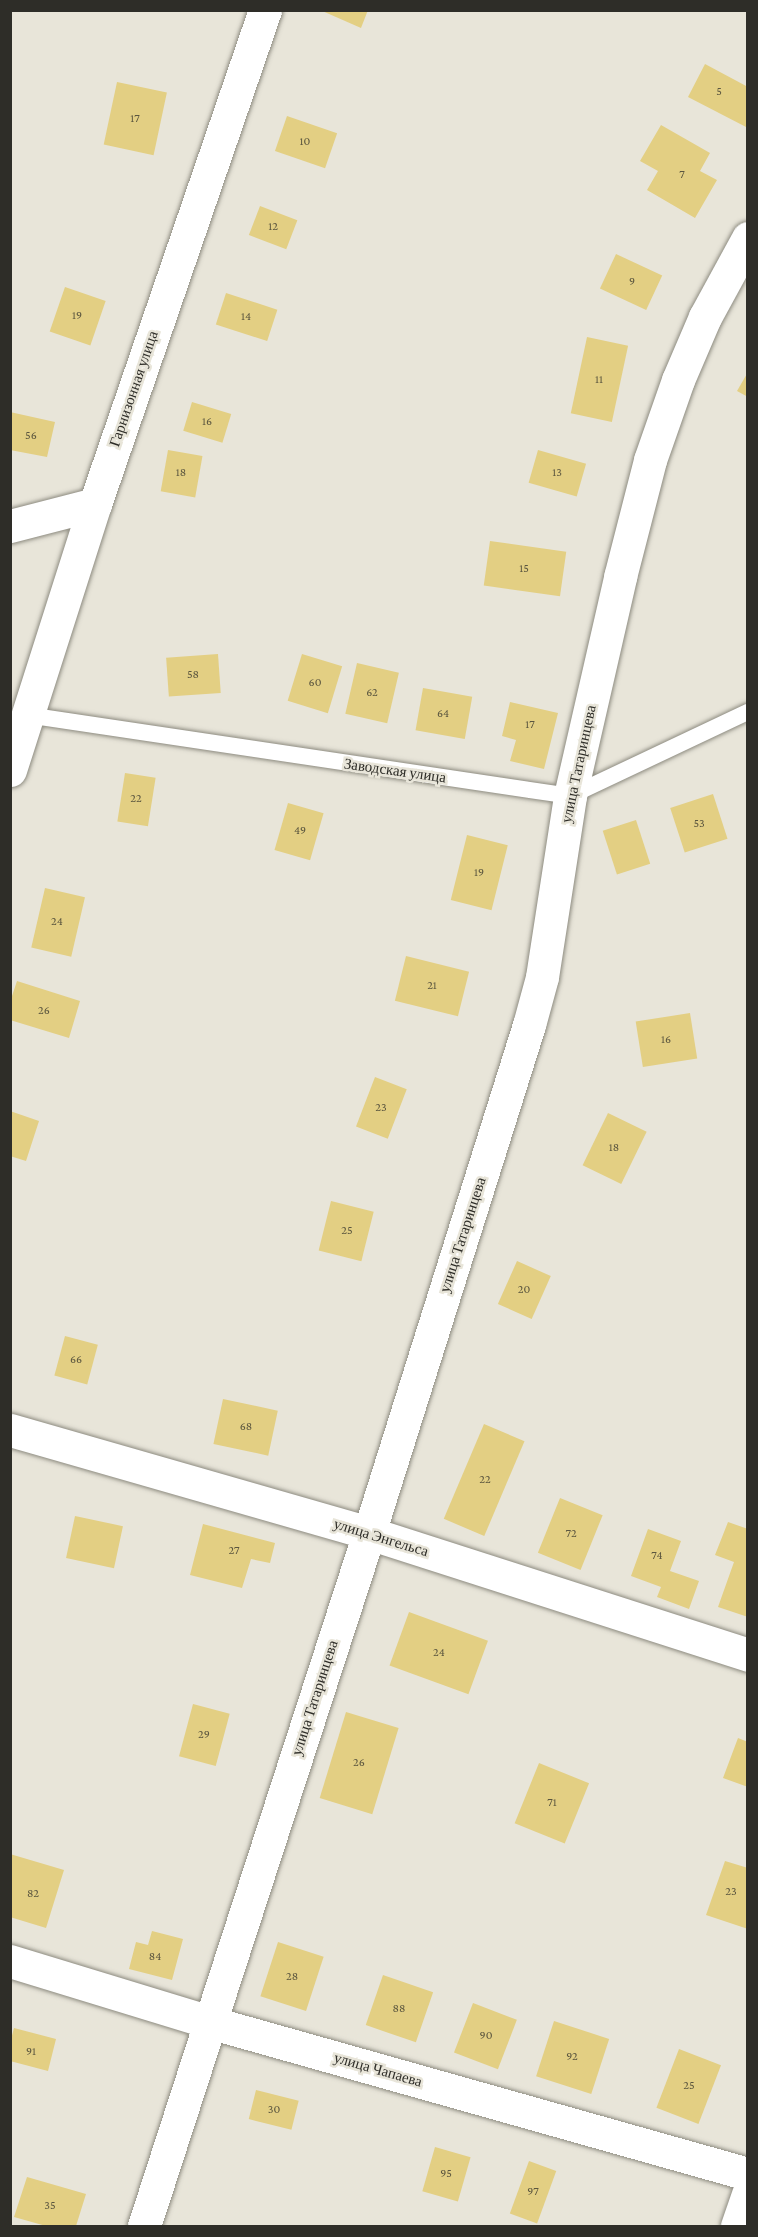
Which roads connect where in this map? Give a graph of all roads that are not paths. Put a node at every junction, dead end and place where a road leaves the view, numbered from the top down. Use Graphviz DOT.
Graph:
graph roads {
  1 [pos="265,10"];
  2 [pos="747,238"];
  3 [pos="95,504"];
  4 [pos="10,526"];
  5 [pos="747,712"];
  6 [pos="27,715"];
  7 [pos="10,770"];
  8 [pos="570,796"];
  9 [pos="10,1430"];
  10 [pos="369,1533"];
  11 [pos="747,1656"];
  12 [pos="10,1961"];
  13 [pos="209,2022"];
  14 [pos="747,2174"];
  15 [pos="747,2194"];
  16 [pos="144,2226"];
  17 [pos="737,2226"];
  1 -- 3 [label="street, Гарнизонная улица"];
  2 -- 8 [label="street, улица Татаринцева"];
  3 -- 4 [label="street"];
  3 -- 6 [label="street, Гарнизонная улица"];
  5 -- 8 [label="lane"];
  6 -- 7 [label="street, Гарнизонная улица"];
  6 -- 8 [label="lane, Заводская улица"];
  8 -- 10 [label="street, улица Татаринцева"];
  9 -- 10 [label="street, улица Энгельса"];
  10 -- 11 [label="street, улица Энгельса"];
  10 -- 13 [label="street, улица Татаринцева"];
  12 -- 13 [label="street, улица Чапаева"];
  13 -- 14 [label="street, улица Чапаева"];
  13 -- 16 [label="street, улица Татаринцева"];
  15 -- 17 [label="street"];
}
